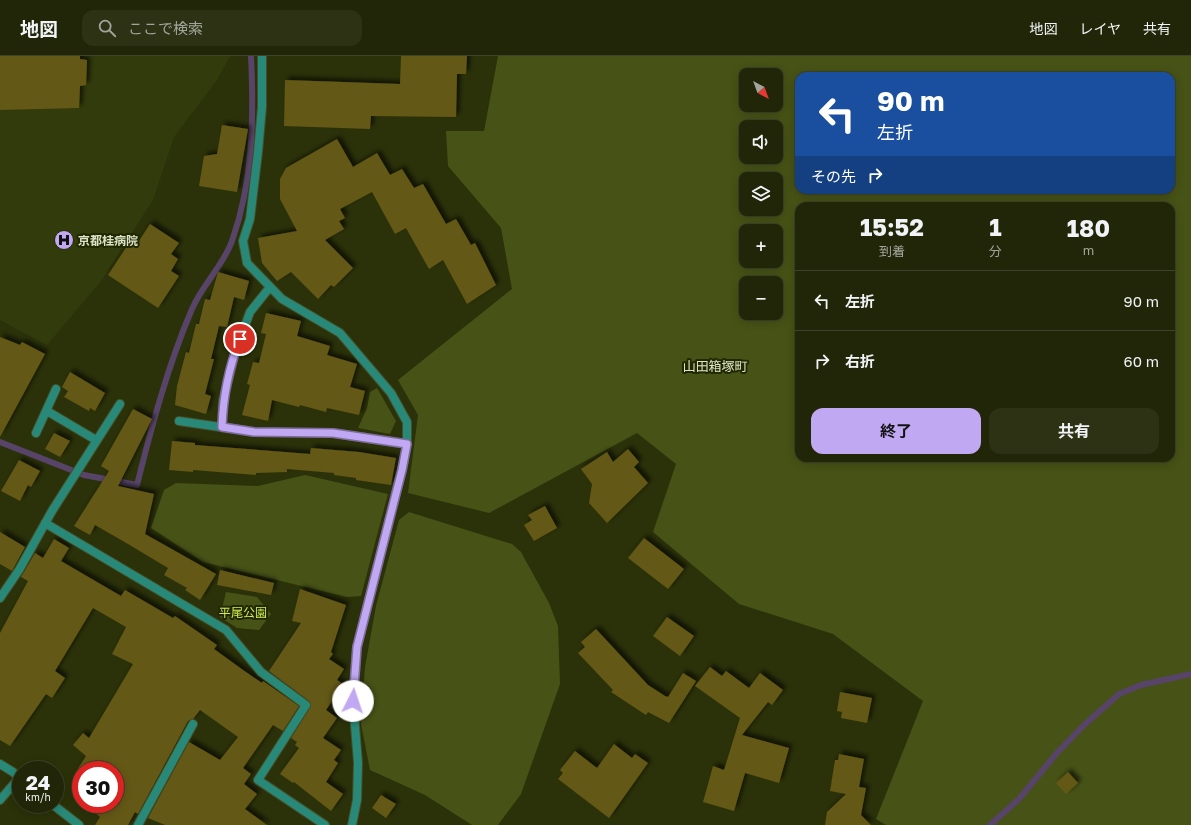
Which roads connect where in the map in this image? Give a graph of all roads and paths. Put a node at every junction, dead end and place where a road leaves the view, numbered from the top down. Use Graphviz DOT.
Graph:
graph roads {
  1 [pos="262,56"];
  2 [pos="270,287"];
  3 [pos="56,389"];
  4 [pos="120,404"];
  5 [pos="47,411"];
  6 [pos="179,421"];
  7 [pos="222,427"];
  8 [pos="36,433"];
  9 [pos="96,440"];
  10 [pos="407,444"];
  11 [pos="45,523"];
  12 [pos="0,598"];
  13 [pos="193,724"];
  14 [pos="0,764"];
  15 [pos="12,773"];
  16 [pos="12,787"];
  17 [pos="0,800"];
  18 [pos="64,813"];
  19 [pos="79,825"];
  20 [pos="138,825"];
  21 [pos="324,825"];
  22 [pos="352,825"];
  1 -- 2 [label="street"];
  2 -- 7 [label="street"];
  2 -- 10 [label="street"];
  3 -- 5 [label="street"];
  4 -- 9 [label="street"];
  5 -- 8 [label="street"];
  5 -- 9 [label="street"];
  6 -- 7 [label="street"];
  7 -- 10 [label="street"];
  9 -- 11 [label="street"];
  10 -- 22 [label="street"];
  11 -- 12 [label="street"];
  11 -- 21 [label="street"];
  13 -- 20 [label="street"];
  14 -- 15 [label="street"];
  16 -- 17 [label="street"];
  18 -- 19 [label="street"];
}
